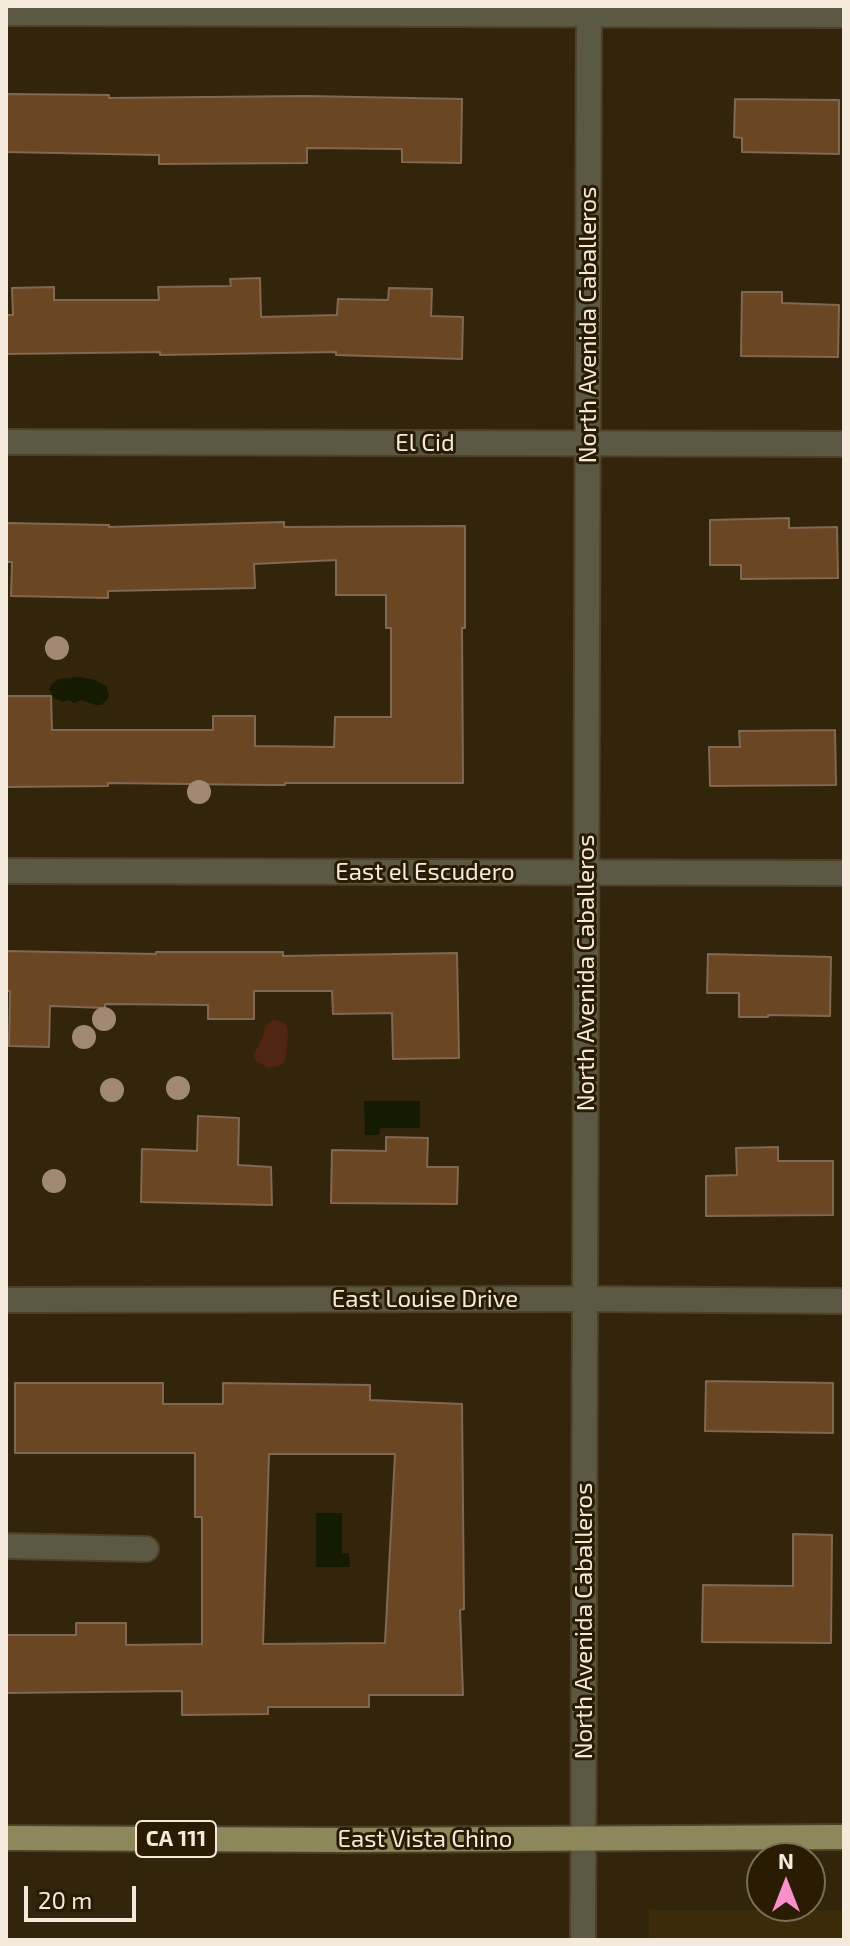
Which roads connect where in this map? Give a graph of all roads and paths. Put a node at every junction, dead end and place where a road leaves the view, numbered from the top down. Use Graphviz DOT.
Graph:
graph roads {
  1 [pos="589,10"];
  2 [pos="6,13"];
  3 [pos="844,15"];
  4 [pos="6,442"];
  5 [pos="588,443"];
  6 [pos="844,444"];
  7 [pos="6,871"];
  8 [pos="586,872"];
  9 [pos="844,873"];
  10 [pos="585,1299"];
  11 [pos="6,1300"];
  12 [pos="844,1301"];
  13 [pos="6,1546"];
  14 [pos="146,1549"];
  15 [pos="844,1837"];
  16 [pos="6,1838"];
  17 [pos="583,1838"];
  18 [pos="583,1940"];
  1 -- 2 [label="street"];
  1 -- 3 [label="street"];
  1 -- 5 [label="street, North Avenida Caballeros"];
  4 -- 5 [label="street, El Cid"];
  5 -- 6 [label="street, El Cid"];
  5 -- 8 [label="street, North Avenida Caballeros"];
  7 -- 8 [label="street, East el Escudero"];
  8 -- 9 [label="street, East el Escudero"];
  8 -- 10 [label="street, North Avenida Caballeros"];
  10 -- 11 [label="street, East Louise Drive"];
  10 -- 12 [label="street, East Louise Drive"];
  10 -- 17 [label="street, North Avenida Caballeros"];
  13 -- 14 [label="street"];
  15 -- 17 [label="main road, East Vista Chino / CA 111"];
  16 -- 17 [label="main road, East Vista Chino / CA 111"];
  17 -- 18 [label="street, North Avenida Caballeros"];
}
